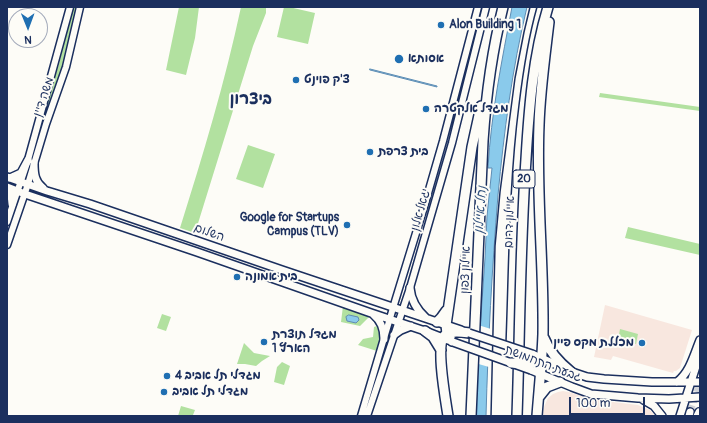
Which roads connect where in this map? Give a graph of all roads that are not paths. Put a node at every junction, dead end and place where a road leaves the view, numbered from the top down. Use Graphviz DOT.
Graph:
graph roads {
  1 [pos="70,7"];
  2 [pos="80,7"];
  3 [pos="478,7"];
  4 [pos="486,7"];
  5 [pos="503,7"];
  6 [pos="549,7"];
  7 [pos="492,62"];
  8 [pos="31,162"];
  9 [pos="8,177"];
  10 [pos="20,181"];
  11 [pos="28,184"];
  12 [pos="7,187"];
  13 [pos="17,191"];
  14 [pos="47,191"];
  15 [pos="25,194"];
  16 [pos="12,204"];
  17 [pos="7,222"];
  18 [pos="7,245"];
  19 [pos="410,288"];
  20 [pos="393,308"];
  21 [pos="403,311"];
  22 [pos="371,313"];
  23 [pos="390,319"];
  24 [pos="399,322"];
  25 [pos="411,326"];
  26 [pos="425,331"];
  27 [pos="446,331"];
  28 [pos="470,333"];
  29 [pos="543,334"];
  30 [pos="394,335"];
  31 [pos="384,339"];
  32 [pos="700,340"];
  33 [pos="441,350"];
  34 [pos="700,354"];
  35 [pos="542,358"];
  36 [pos="511,363"];
  37 [pos="531,367"];
  38 [pos="571,372"];
  39 [pos="541,374"];
  40 [pos="560,382"];
  41 [pos="677,382"];
  42 [pos="691,382"];
  43 [pos="700,382"];
  44 [pos="700,397"];
  45 [pos="638,398"];
  46 [pos="686,398"];
  47 [pos="538,400"];
  48 [pos="361,416"];
  49 [pos="367,416"];
  50 [pos="448,416"];
  51 [pos="471,416"];
  52 [pos="517,416"];
  53 [pos="537,416"];
  54 [pos="662,416"];
  55 [pos="680,416"];
  1 -- 8 [label="street, משה דיין"];
  2 -- 8 [label="street, משה דיין"];
  3 -- 20 [label="street, יגאל אלון"];
  4 -- 19 [label="street, יגאל אלון"];
  5 -- 7 [label="highway, איילון צפון"];
  6 -- 29 [label="highway"];
  6 -- 52 [label="highway, איילון דרום / 20"];
  7 -- 27 [label="highway"];
  7 -- 51 [label="highway, איילון צפון"];
  8 -- 9 [label="main road"];
  8 -- 10 [label="street, משה דיין"];
  8 -- 11 [label="street, משה דיין"];
  8 -- 14 [label="main road"];
  9 -- 10 [label="main road, השלום"];
  10 -- 11 [label="main road, השלום"];
  10 -- 13 [label="street, משה דיין"];
  11 -- 14 [label="main road, השלום"];
  11 -- 15 [label="street, משה דיין"];
  12 -- 13 [label="main road, השלום"];
  12 -- 16 [label="main road"];
  13 -- 15 [label="main road, השלום"];
  13 -- 16 [label="street, משה דיין"];
  14 -- 20 [label="main road, השלום"];
  15 -- 18 [label="street, משה דיין"];
  15 -- 22 [label="main road, השלום"];
  16 -- 17 [label="street, משה דיין"];
  19 -- 21 [label="street, יגאל אלון"];
  19 -- 27 [label="main road"];
  20 -- 21 [label="main road, השלום"];
  20 -- 23 [label="street, יגאל אלון"];
  21 -- 24 [label="street, יגאל אלון"];
  21 -- 27 [label="main road, גבעת התחמושת"];
  22 -- 23 [label="main road, השלום"];
  22 -- 31 [label="main road"];
  23 -- 24 [label="main road, השלום"];
  23 -- 31 [label="street, יגאל אלון"];
  24 -- 25 [label="main road, גבעת התחמושת"];
  24 -- 30 [label="street, יגאל אלון"];
  25 -- 26 [label="main road, גבעת התחמושת"];
  25 -- 30 [label="main road"];
  26 -- 27 [label="main road, גבעת התחמושת"];
  26 -- 33 [label="highway"];
  27 -- 28 [label="highway"];
  27 -- 33 [label="highway"];
  27 -- 36 [label="main road, גבעת התחמושת, bridge"];
  28 -- 35 [label="main road, גבעת התחמושת, bridge"];
  29 -- 35 [label="highway"];
  29 -- 38 [label="highway"];
  30 -- 49 [label="street, יגאל אלון"];
  31 -- 48 [label="street, יגאל אלון"];
  32 -- 41 [label="main road"];
  33 -- 50 [label="highway"];
  34 -- 42 [label="main road"];
  35 -- 37 [label="highway"];
  35 -- 38 [label="main road, גבעת התחמושת"];
  35 -- 39 [label="highway"];
  36 -- 37 [label="highway, bridge"];
  37 -- 39 [label="main road, גבעת התחמושת"];
  38 -- 41 [label="main road, גבעת התחמושת"];
  39 -- 40 [label="main road, גבעת התחמושת"];
  39 -- 47 [label="highway"];
  40 -- 45 [label="main road, גבעת התחמושת"];
  40 -- 47 [label="highway"];
  41 -- 42 [label="main road, גבעת התחמושת"];
  42 -- 43 [label="main road, גבעת התחמושת"];
  42 -- 46 [label="main road"];
  44 -- 46 [label="main road, גבעת התחמושת"];
  45 -- 46 [label="main road, גבעת התחמושת"];
  45 -- 54 [label="main road"];
  46 -- 55 [label="main road"];
  47 -- 53 [label="highway"];
}
